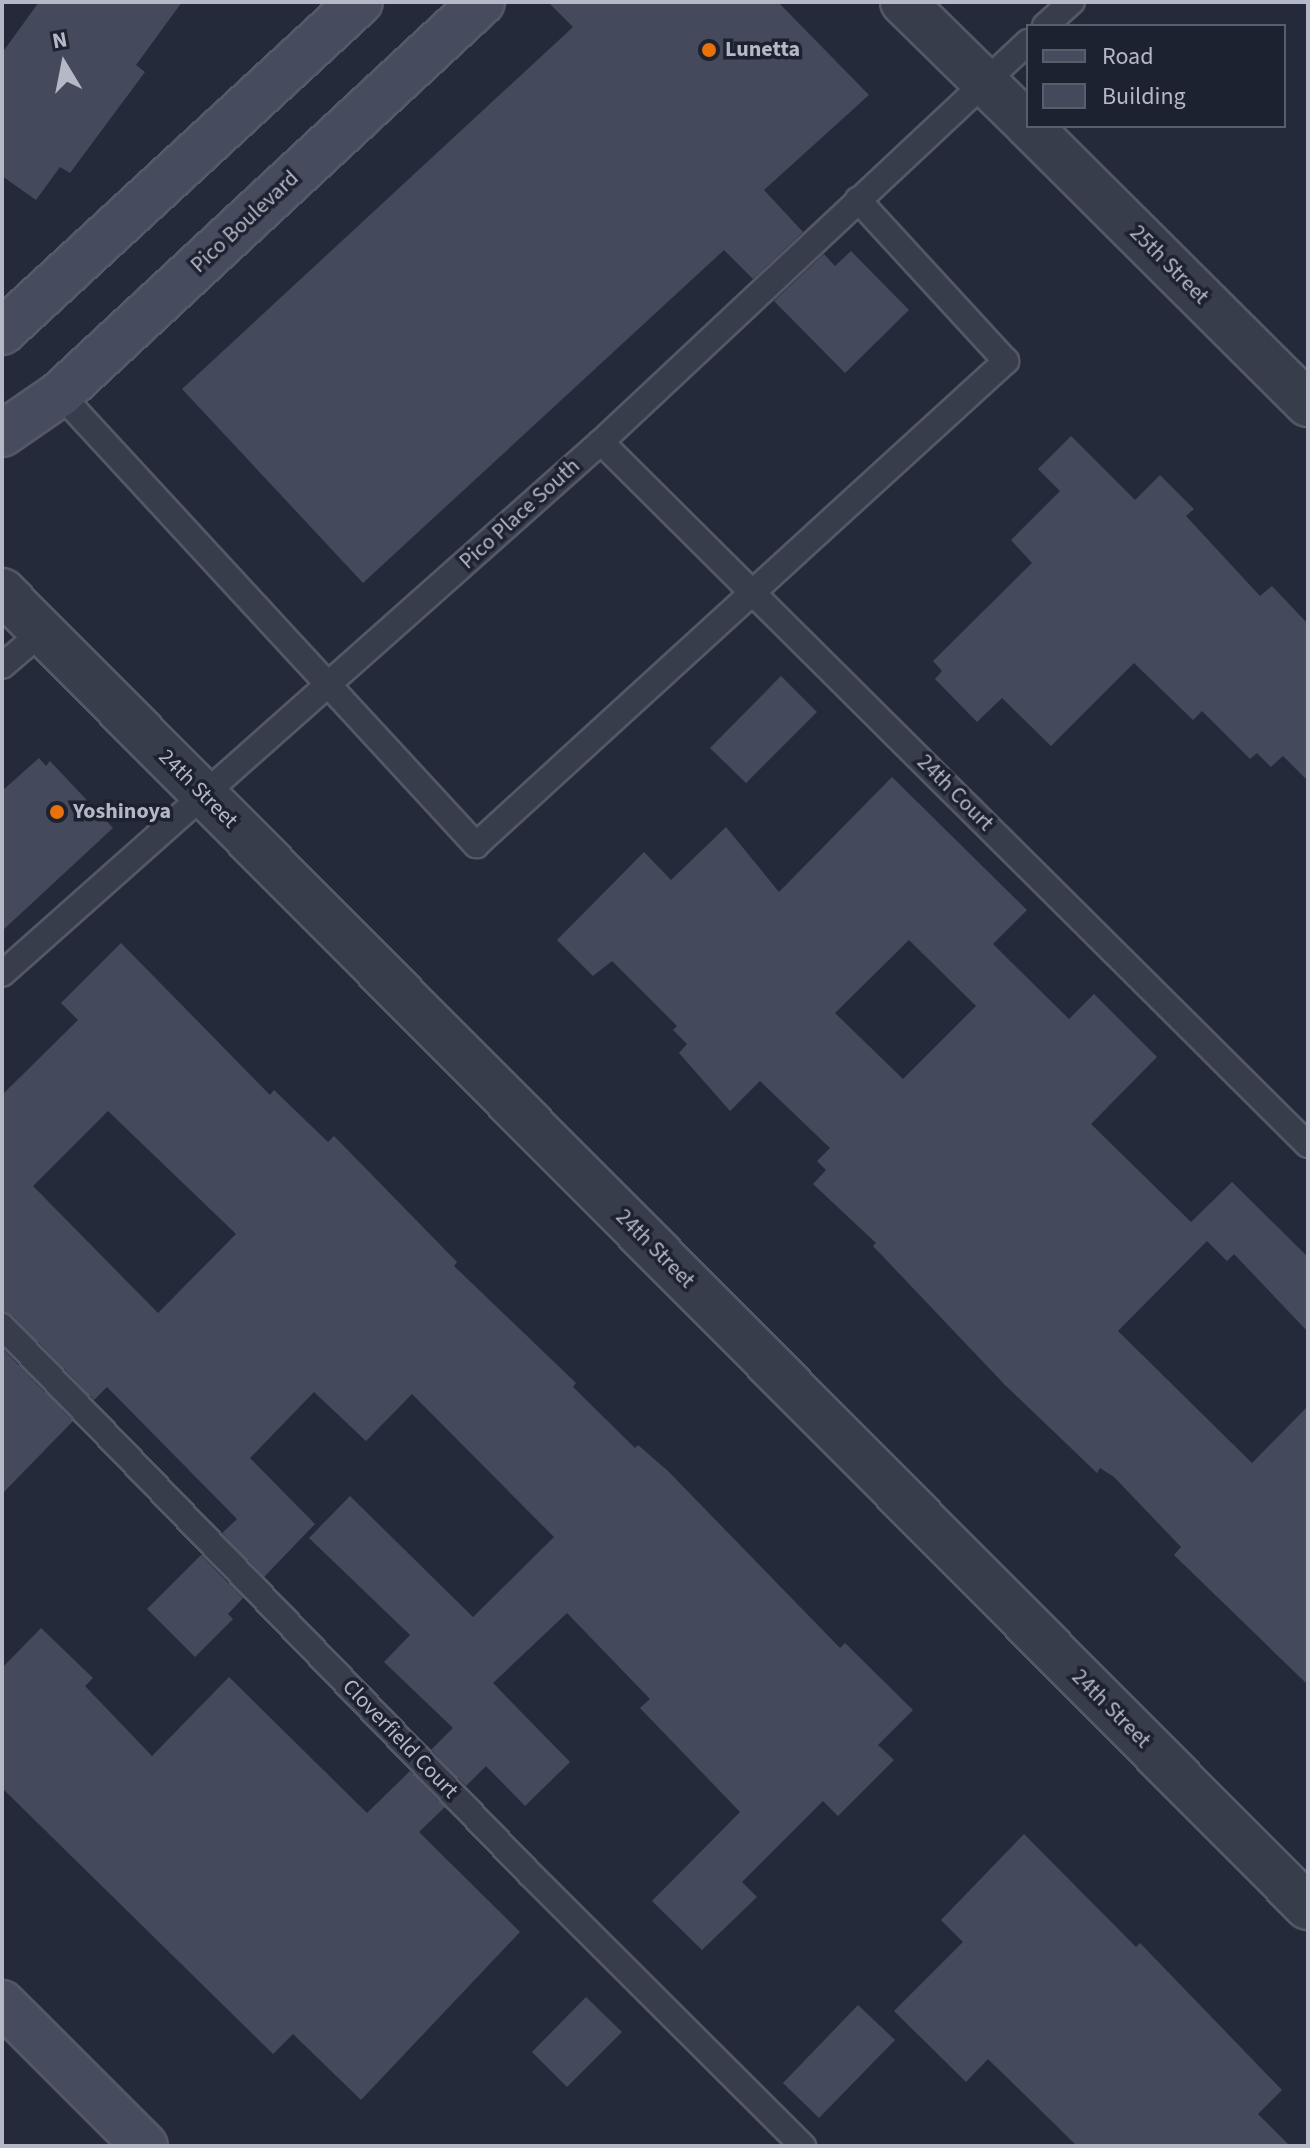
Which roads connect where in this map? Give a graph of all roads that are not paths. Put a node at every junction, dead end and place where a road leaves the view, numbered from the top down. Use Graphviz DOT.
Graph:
graph roads {
  1 [pos="360,2"];
  2 [pos="482,2"];
  3 [pos="1072,2"];
  4 [pos="918,7"];
  5 [pos="1047,24"];
  6 [pos="1026,44"];
  7 [pos="984,81"];
  8 [pos="1026,122"];
  9 [pos="1032,128"];
  10 [pos="858,200"];
  11 [pos="2,332"];
  12 [pos="60,394"];
  13 [pos="1308,404"];
  14 [pos="2,434"];
  15 [pos="601,442"];
  16 [pos="2,591"];
  17 [pos="753,593"];
  18 [pos="42,632"];
  19 [pos="2,666"];
  20 [pos="328,685"];
  21 [pos="204,795"];
  22 [pos="2,974"];
  23 [pos="1308,1145"];
  24 [pos="2,1326"];
  25 [pos="1308,1907"];
  26 [pos="2,2003"];
  27 [pos="145,2146"];
  28 [pos="803,2146"];
  1 -- 11 [label="main road"];
  2 -- 12 [label="main road, Pico Boulevard"];
  3 -- 5 [label="lane"];
  4 -- 7 [label="street, 25th Street"];
  6 -- 7 [label="lane, Pico Place South"];
  7 -- 8 [label="street, 25th Street"];
  7 -- 10 [label="lane, Pico Place South"];
  9 -- 13 [label="street, 25th Street"];
  10 -- 15 [label="lane, Pico Place South"];
  10 -- 17 [label="lane"];
  12 -- 14 [label="main road, Pico Boulevard"];
  12 -- 20 [label="lane"];
  15 -- 17 [label="lane, 24th Court"];
  15 -- 20 [label="lane, Pico Place South"];
  16 -- 18 [label="street, 24th Street"];
  17 -- 20 [label="lane"];
  17 -- 23 [label="lane, 24th Court"];
  18 -- 19 [label="lane"];
  18 -- 21 [label="street, 24th Street"];
  20 -- 21 [label="lane, Pico Place South"];
  21 -- 22 [label="lane, Pico Place South"];
  21 -- 25 [label="street, 24th Street"];
  24 -- 28 [label="lane, Cloverfield Court"];
  26 -- 27 [label="main road"];
}
